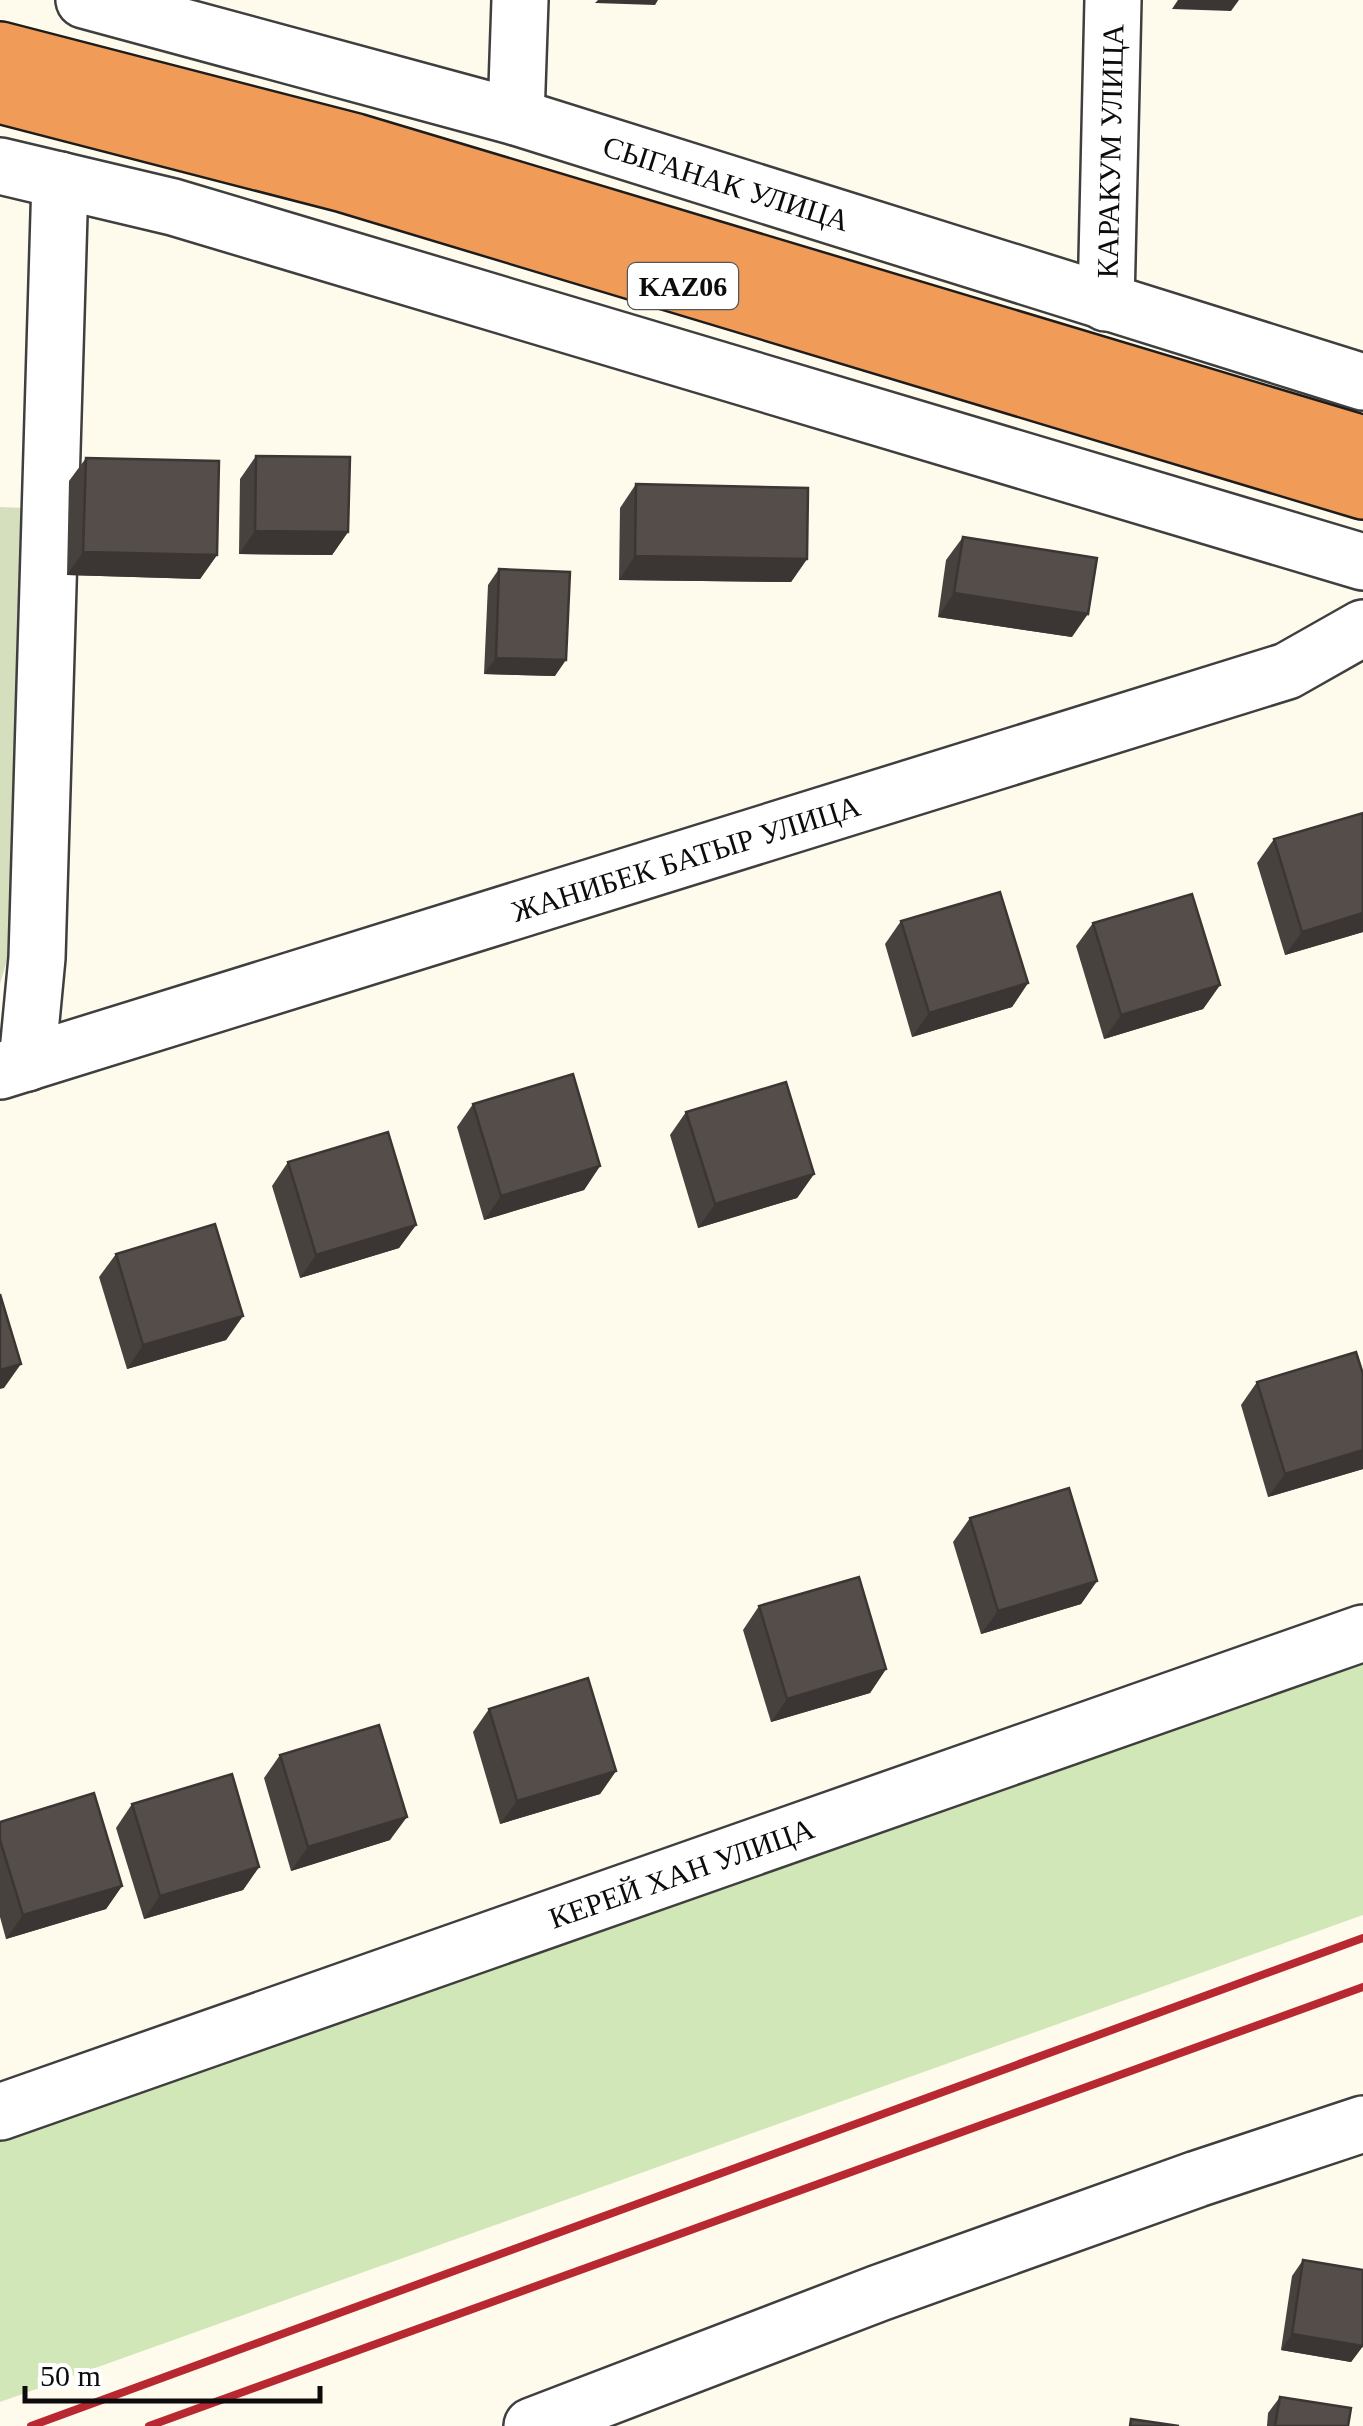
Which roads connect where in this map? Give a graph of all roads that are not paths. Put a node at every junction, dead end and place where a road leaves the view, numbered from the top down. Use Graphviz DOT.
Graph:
graph roads {
  1 [pos="84,0"];
  2 [pos="520,0"];
  3 [pos="1113,0"];
  4 [pos="0,50"];
  5 [pos="0,95"];
  6 [pos="516,117"];
  7 [pos="0,166"];
  8 [pos="60,180"];
  9 [pos="1106,303"];
  10 [pos="1363,382"];
  11 [pos="1363,444"];
  12 [pos="1363,490"];
  13 [pos="1363,562"];
  14 [pos="1363,628"];
  15 [pos="14,1067"];
  16 [pos="1363,1633"];
  17 [pos="0,2112"];
  18 [pos="1363,2124"];
  19 [pos="540,2425"];
  1 -- 6 [label="street, СЫГАНАК УЛИЦА"];
  2 -- 6 [label="street"];
  3 -- 9 [label="street, КАРАКУМ УЛИЦА"];
  4 -- 11 [label="highway, KАZ06"];
  5 -- 12 [label="highway, KАZ06"];
  6 -- 9 [label="street, СЫГАНАК УЛИЦА"];
  7 -- 8 [label="street"];
  8 -- 13 [label="street"];
  8 -- 15 [label="street"];
  9 -- 10 [label="street, СЫГАНАК УЛИЦА"];
  14 -- 15 [label="street, ЖАНИБЕК БАТЫР УЛИЦА"];
  16 -- 17 [label="street, КЕРЕЙ ХАН УЛИЦА"];
  18 -- 19 [label="street"];
}
